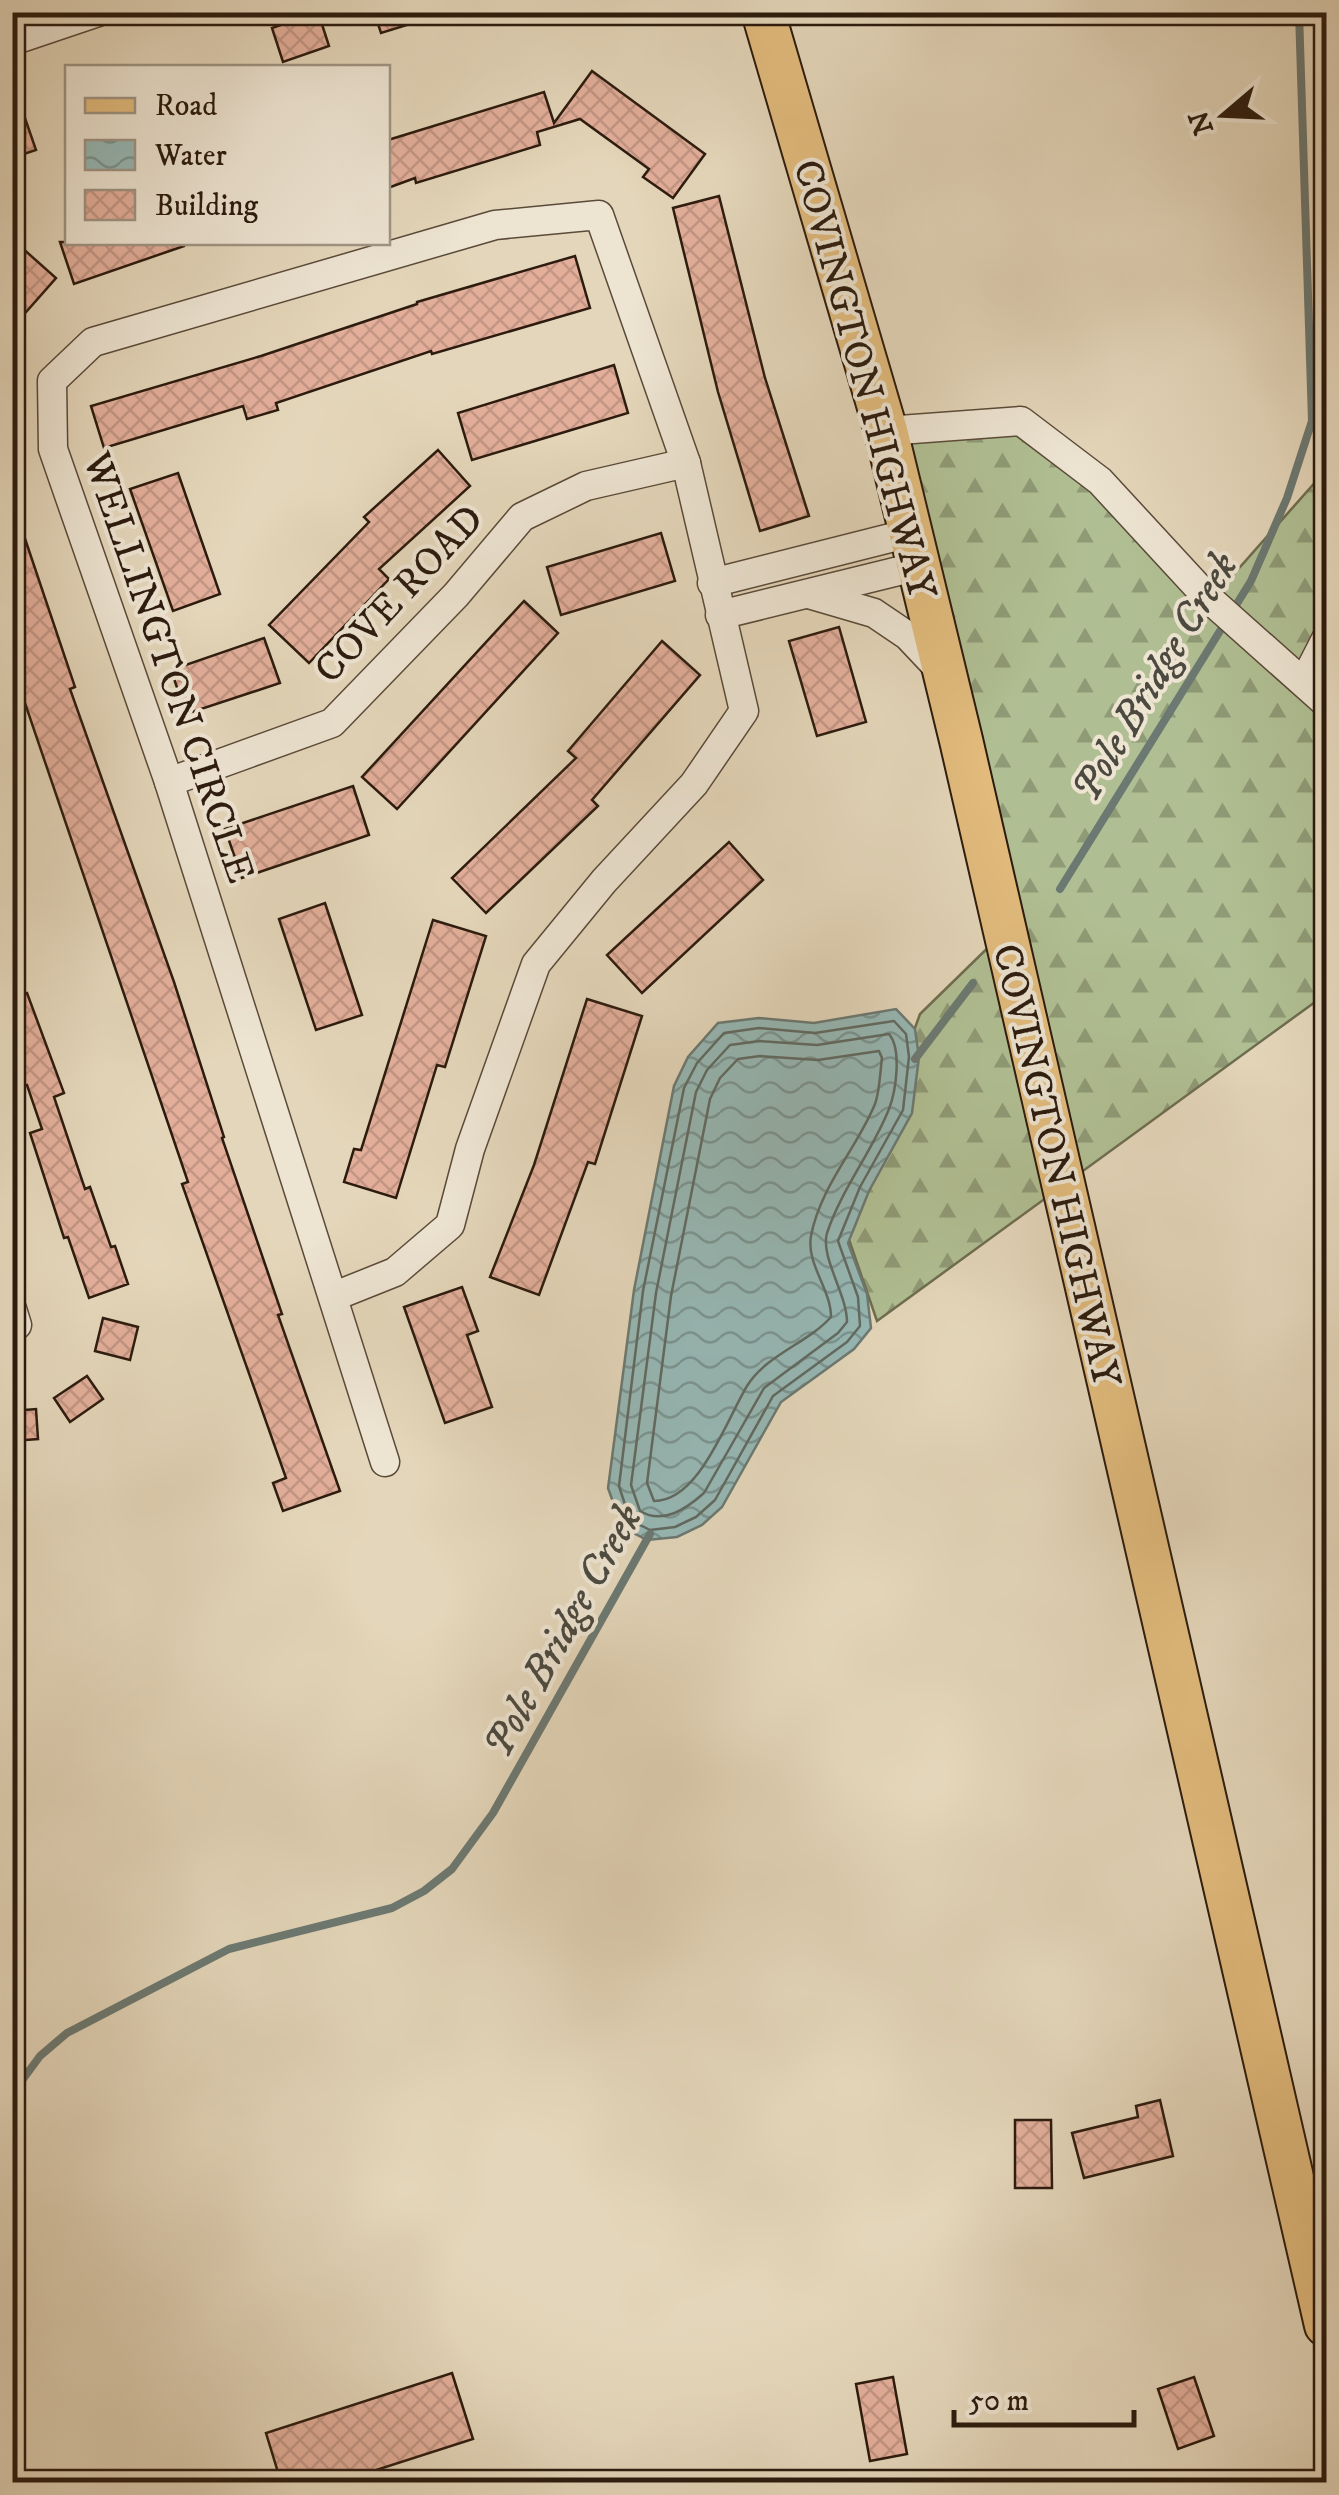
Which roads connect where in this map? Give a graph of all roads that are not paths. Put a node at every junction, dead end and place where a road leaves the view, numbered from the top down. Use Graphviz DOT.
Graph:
graph roads {
  1 [pos="98,12"];
  2 [pos="763,12"];
  3 [pos="12,41"];
  4 [pos="886,431"];
  5 [pos="686,463"];
  6 [pos="914,550"];
  7 [pos="712,583"];
  8 [pos="808,594"];
  9 [pos="720,615"];
  10 [pos="1326,639"];
  11 [pos="944,674"];
  12 [pos="1304,682"];
  13 [pos="1326,703"];
  14 [pos="168,782"];
  15 [pos="335,1296"];
  16 [pos="12,1310"];
  17 [pos="12,1327"];
  18 [pos="386,1462"];
  19 [pos="1326,2325"];
  1 -- 3 [label="street"];
  2 -- 4 [label="main road, COVINGTON HIGHWAY"];
  4 -- 6 [label="main road, COVINGTON HIGHWAY"];
  4 -- 12 [label="street"];
  5 -- 7 [label="street, WELLINGTON CIRCLE"];
  5 -- 14 [label="street, COVE ROAD"];
  5 -- 14 [label="street, WELLINGTON CIRCLE"];
  6 -- 7 [label="street"];
  6 -- 8 [label="street"];
  6 -- 11 [label="main road, COVINGTON HIGHWAY"];
  7 -- 9 [label="street, WELLINGTON CIRCLE"];
  8 -- 9 [label="street"];
  8 -- 11 [label="street"];
  9 -- 15 [label="street, WELLINGTON CIRCLE"];
  10 -- 12 [label="street"];
  11 -- 19 [label="main road, COVINGTON HIGHWAY"];
  12 -- 13 [label="street"];
  14 -- 15 [label="street, WELLINGTON CIRCLE"];
  15 -- 18 [label="street, WELLINGTON CIRCLE"];
  16 -- 17 [label="street"];
}
